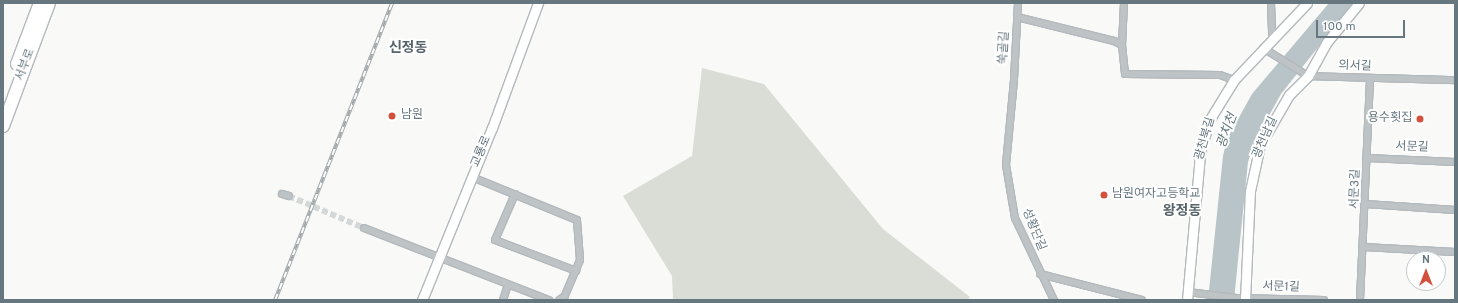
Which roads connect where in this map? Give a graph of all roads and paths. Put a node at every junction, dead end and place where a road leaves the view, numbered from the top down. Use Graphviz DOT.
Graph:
graph roads {
  1 [pos="38,3"];
  2 [pos="50,3"];
  3 [pos="538,3"];
  4 [pos="1018,3"];
  5 [pos="1124,3"];
  6 [pos="1271,3"];
  7 [pos="1307,3"];
  8 [pos="1359,3"];
  9 [pos="1017,17"];
  10 [pos="37,23"];
  11 [pos="1272,39"];
  12 [pos="1122,45"];
  13 [pos="1267,51"];
  14 [pos="1304,76"];
  15 [pos="1370,78"];
  16 [pos="1234,80"];
  17 [pos="1455,80"];
  18 [pos="3,102"];
  19 [pos="3,126"];
  20 [pos="1368,158"];
  21 [pos="1455,162"];
  22 [pos="1006,165"];
  23 [pos="472,177"];
  24 [pos="515,194"];
  25 [pos="1366,204"];
  26 [pos="1455,210"];
  27 [pos="364,228"];
  28 [pos="1364,247"];
  29 [pos="1455,252"];
  30 [pos="437,258"];
  31 [pos="576,271"];
  32 [pos="1040,274"];
  33 [pos="508,285"];
  34 [pos="1187,296"];
  35 [pos="1242,298"];
  36 [pos="422,300"];
  37 [pos="502,300"];
  38 [pos="548,300"];
  39 [pos="559,300"];
  40 [pos="1054,300"];
  41 [pos="1142,300"];
  42 [pos="1324,300"];
  43 [pos="1360,300"];
  1 -- 10 [label="highway, 서부로"];
  2 -- 10 [label="highway, 서부로"];
  3 -- 23 [label="street, 교룡로"];
  4 -- 9 [label="street"];
  5 -- 12 [label="street"];
  6 -- 11 [label="street"];
  7 -- 11 [label="street, 광천북길"];
  8 -- 14 [label="street, 광천남길"];
  9 -- 12 [label="street, 쑥골길"];
  9 -- 22 [label="street, 쑥골길"];
  10 -- 18 [label="highway, 서부로"];
  10 -- 19 [label="highway, 서부로"];
  11 -- 13 [label="street, 광천북길"];
  12 -- 16 [label="street"];
  13 -- 14 [label="street"];
  13 -- 16 [label="street, 광천북길"];
  14 -- 15 [label="street, 의서길"];
  14 -- 35 [label="street, 광천남길"];
  15 -- 17 [label="street, 의서길"];
  15 -- 20 [label="street, 서문3길"];
  16 -- 34 [label="street, 광천북길"];
  20 -- 21 [label="street, 서문길"];
  20 -- 25 [label="street, 서문3길"];
  22 -- 32 [label="street, 성황단길"];
  23 -- 24 [label="street"];
  23 -- 30 [label="street, 교룡로"];
  24 -- 31 [label="street"];
  24 -- 31 [label="street"];
  25 -- 26 [label="street"];
  25 -- 28 [label="street, 서문3길"];
  27 -- 30 [label="street"];
  28 -- 29 [label="street"];
  28 -- 43 [label="street, 서문3길"];
  30 -- 33 [label="street"];
  30 -- 36 [label="street, 교룡로"];
  31 -- 39 [label="street"];
  32 -- 40 [label="street, 성황단길"];
  32 -- 41 [label="street"];
  33 -- 37 [label="street"];
  33 -- 38 [label="street"];
  34 -- 35 [label="street, 서문1길"];
  35 -- 42 [label="street, 서문1길"];
}
